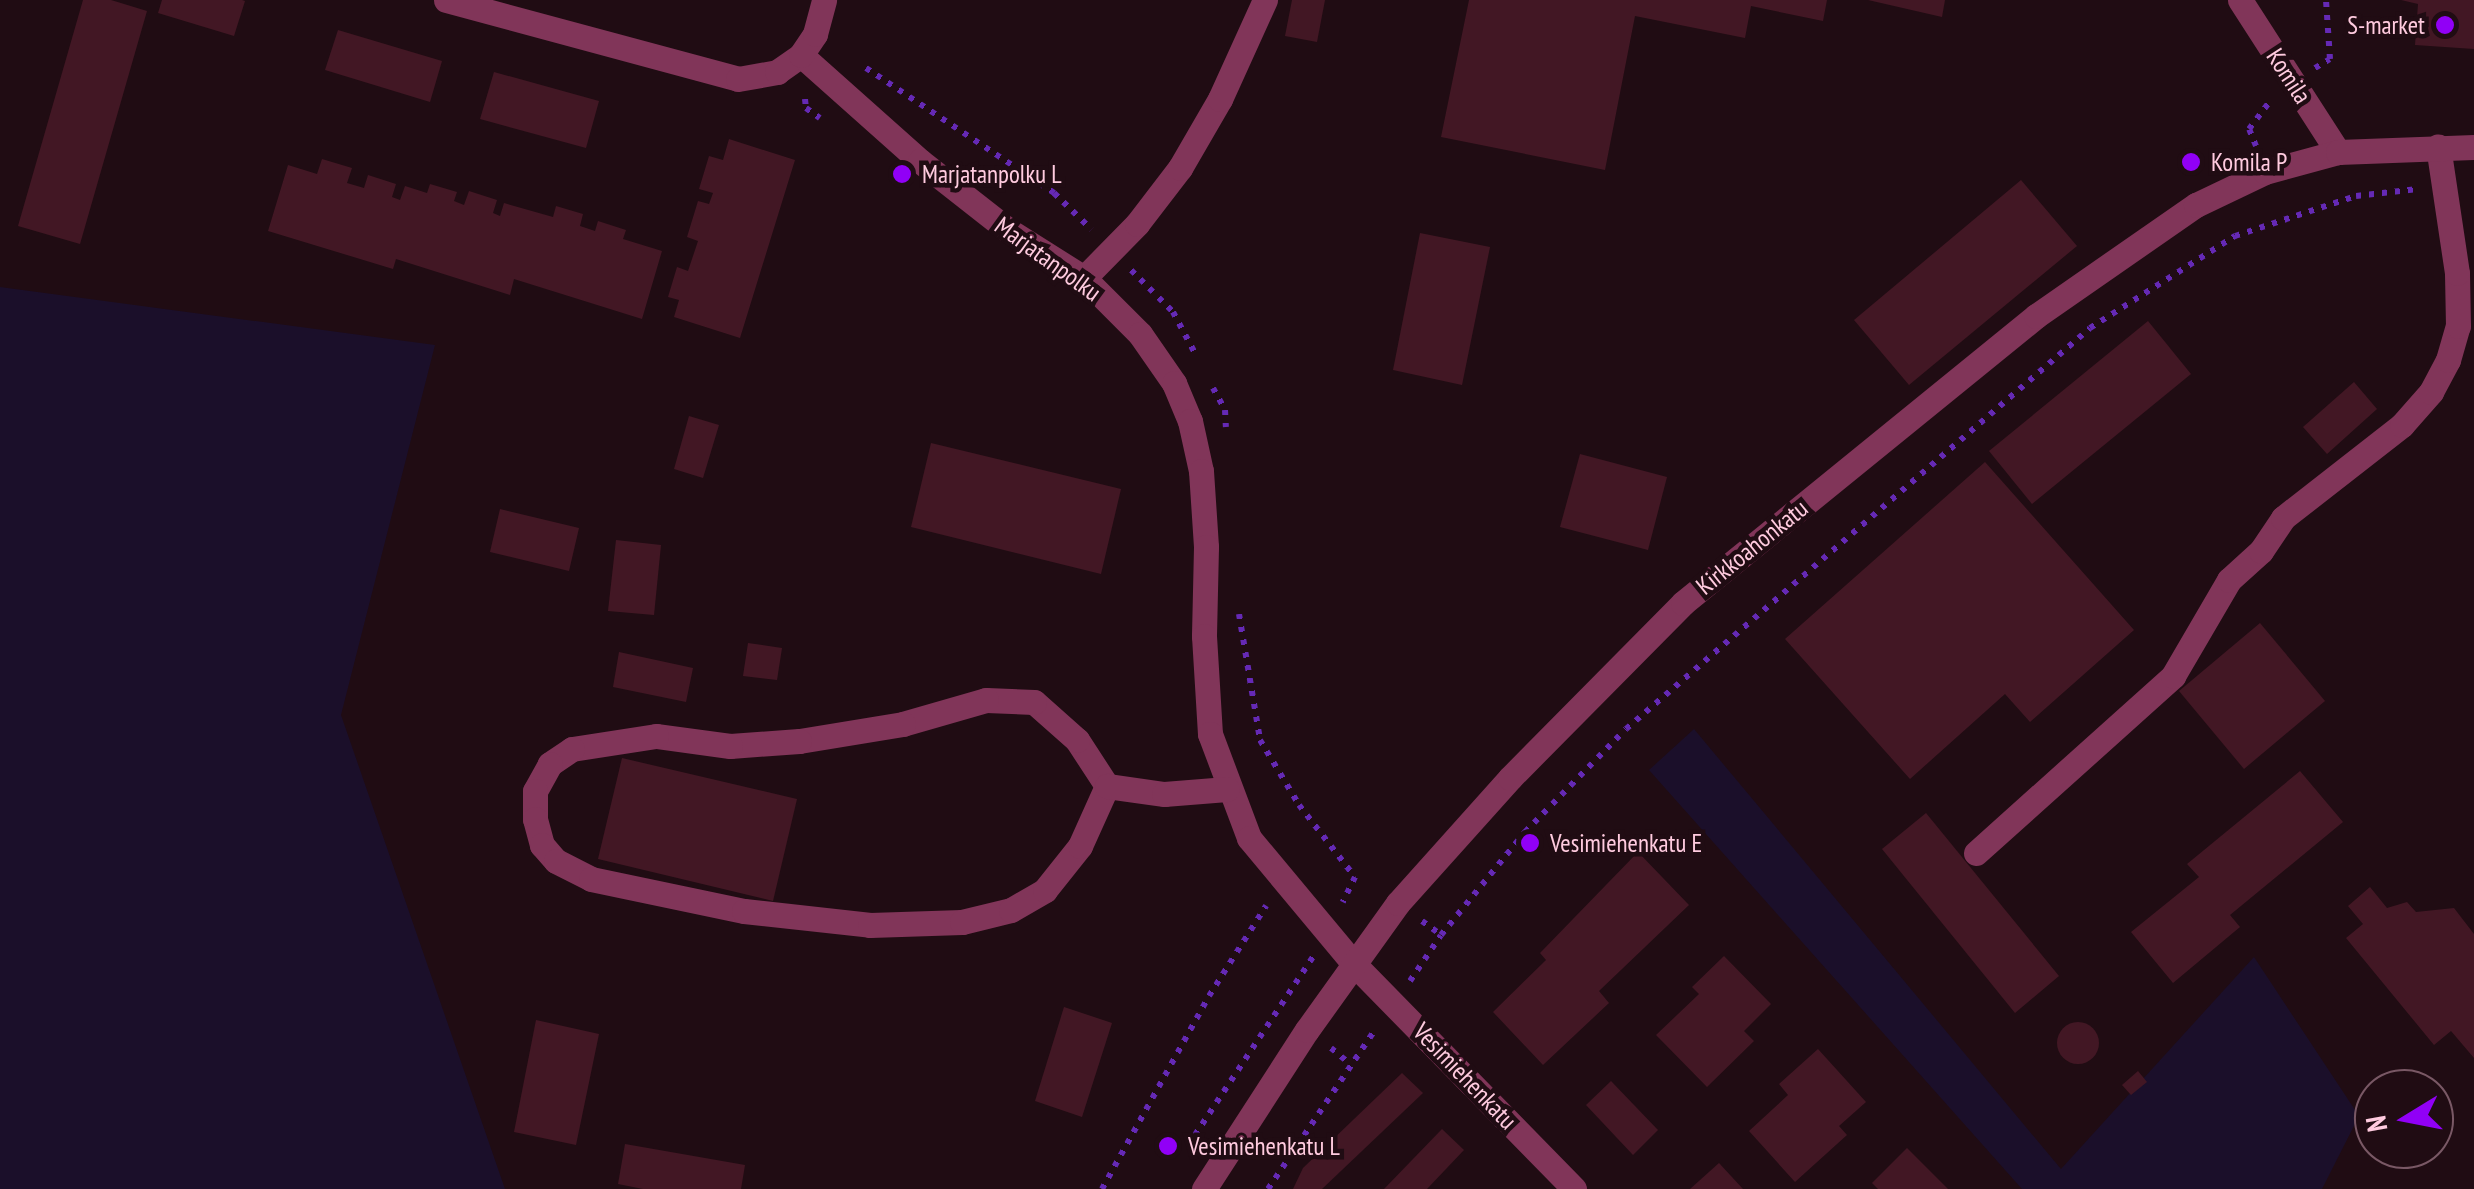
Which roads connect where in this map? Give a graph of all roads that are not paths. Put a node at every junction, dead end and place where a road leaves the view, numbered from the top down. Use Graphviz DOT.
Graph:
graph roads {
  1 [pos="446,0"];
  2 [pos="824,0"];
  3 [pos="1265,0"];
  4 [pos="2240,0"];
  5 [pos="801,56"];
  6 [pos="2438,146"];
  7 [pos="2474,148"];
  8 [pos="2338,152"];
  9 [pos="1084,278"];
  10 [pos="1107,786"];
  11 [pos="1228,789"];
  12 [pos="1976,853"];
  13 [pos="1356,965"];
  14 [pos="1204,1189"];
  15 [pos="1574,1189"];
  1 -- 5 [label="street"];
  2 -- 5 [label="street"];
  3 -- 9 [label="street"];
  4 -- 8 [label="street, Komila"];
  5 -- 9 [label="street, Marjatanpolku"];
  6 -- 7 [label="street, Kirkkoahonkatu"];
  6 -- 8 [label="street, Kirkkoahonkatu"];
  6 -- 12 [label="street"];
  8 -- 13 [label="street, Kirkkoahonkatu"];
  9 -- 11 [label="street, Marjatanpolku"];
  10 -- 10 [label="street"];
  10 -- 11 [label="street"];
  11 -- 13 [label="street, Marjatanpolku"];
  13 -- 14 [label="street, Kirkkoahonkatu"];
  13 -- 15 [label="street, Vesimiehenkatu"];
}
